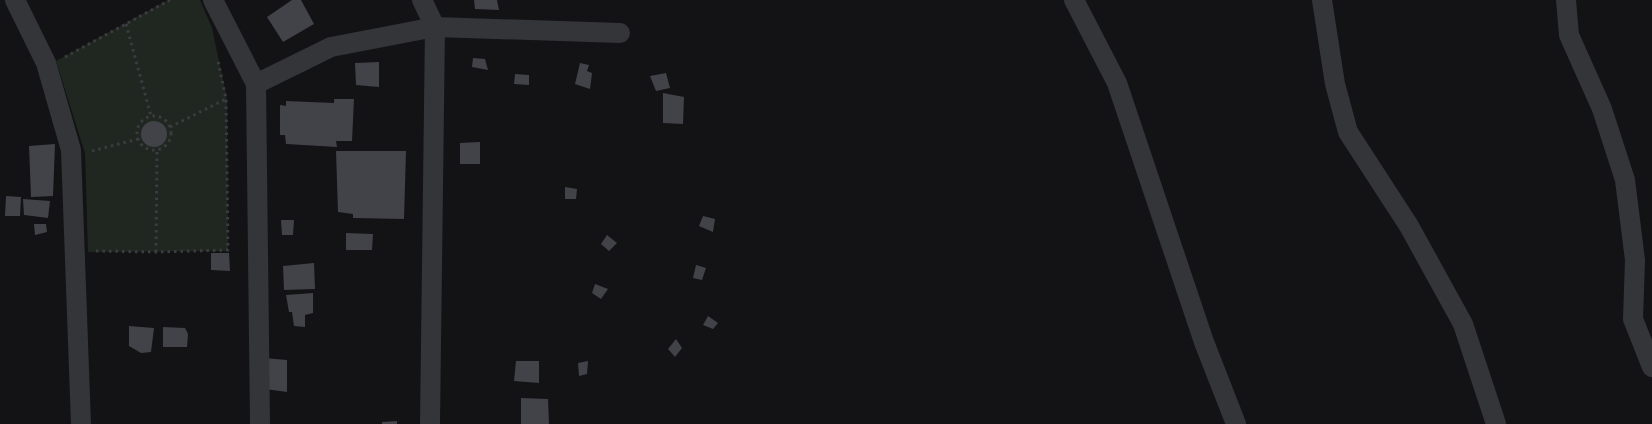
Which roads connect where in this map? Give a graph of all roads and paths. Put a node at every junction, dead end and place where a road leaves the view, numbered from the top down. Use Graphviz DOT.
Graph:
graph roads {
  1 [pos="15,0"];
  2 [pos="170,0"];
  3 [pos="213,0"];
  4 [pos="422,0"];
  5 [pos="1074,0"];
  6 [pos="1322,0"];
  7 [pos="1566,0"];
  8 [pos="126,24"];
  9 [pos="435,27"];
  10 [pos="620,33"];
  11 [pos="217,55"];
  12 [pos="57,62"];
  13 [pos="256,84"];
  14 [pos="226,99"];
  15 [pos="151,116"];
  16 [pos="170,127"];
  17 [pos="138,139"];
  18 [pos="157,150"];
  19 [pos="86,153"];
  20 [pos="89,250"];
  21 [pos="156,252"];
  22 [pos="1652,367"];
  23 [pos="81,424"];
  24 [pos="260,424"];
  25 [pos="430,424"];
  26 [pos="1236,424"];
  27 [pos="1496,424"];
  1 -- 23 [label="street"];
  2 -- 8 [label="path"];
  3 -- 13 [label="street"];
  4 -- 9 [label="street"];
  5 -- 26 [label="street"];
  6 -- 27 [label="street"];
  7 -- 22 [label="street"];
  8 -- 12 [label="path"];
  8 -- 15 [label="path"];
  9 -- 10 [label="street"];
  9 -- 13 [label="street"];
  9 -- 25 [label="street"];
  11 -- 14 [label="path"];
  13 -- 24 [label="street"];
  14 -- 16 [label="path"];
  14 -- 21 [label="path"];
  15 -- 16 [label="path"];
  15 -- 17 [label="path"];
  16 -- 18 [label="path"];
  17 -- 18 [label="path"];
  17 -- 19 [label="path"];
  18 -- 21 [label="path"];
  20 -- 21 [label="path"];
}
